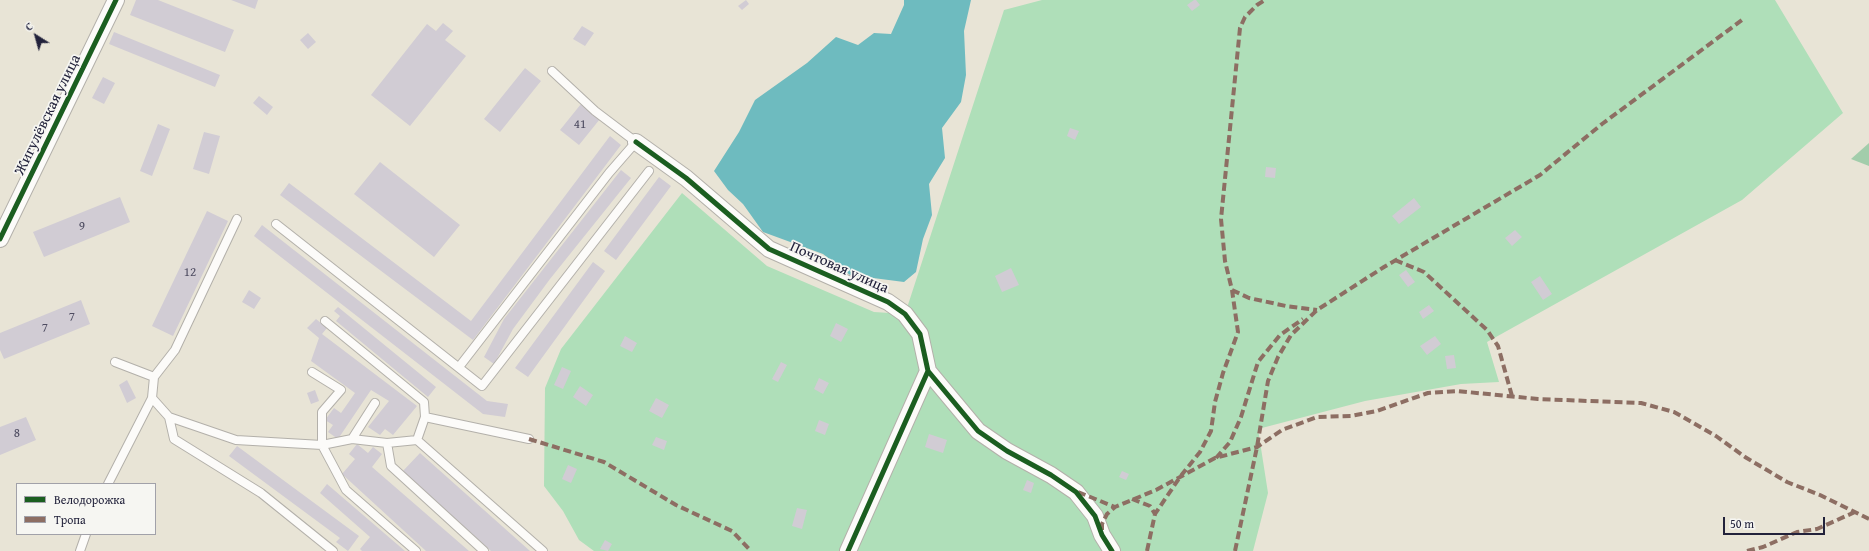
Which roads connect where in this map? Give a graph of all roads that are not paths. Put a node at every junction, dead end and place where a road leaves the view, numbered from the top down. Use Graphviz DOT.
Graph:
graph roads {
  1 [pos="116,0"];
  2 [pos="552,71"];
  3 [pos="636,142"];
  4 [pos="649,171"];
  5 [pos="237,219"];
  6 [pos="276,224"];
  7 [pos="0,239"];
  8 [pos="325,321"];
  9 [pos="115,362"];
  10 [pos="459,367"];
  11 [pos="928,371"];
  12 [pos="312,372"];
  13 [pos="154,377"];
  14 [pos="152,398"];
  15 [pos="375,403"];
  16 [pos="169,417"];
  17 [pos="425,417"];
  18 [pos="352,439"];
  19 [pos="529,439"];
  20 [pos="417,440"];
  21 [pos="387,443"];
  22 [pos="322,446"];
  23 [pos="109,483"];
  24 [pos="86,535"];
  25 [pos="80,551"];
  26 [pos="333,551"];
  27 [pos="416,551"];
  28 [pos="484,551"];
  29 [pos="543,551"];
  30 [pos="848,551"];
  31 [pos="1112,551"];
  1 -- 7 [label="street, Жигулёвская улица"];
  2 -- 3 [label="lane"];
  3 -- 10 [label="lane"];
  3 -- 11 [label="street, Почтовая улица"];
  4 -- 10 [label="lane"];
  5 -- 13 [label="lane"];
  6 -- 10 [label="lane"];
  8 -- 17 [label="lane"];
  9 -- 13 [label="lane"];
  11 -- 30 [label="street"];
  11 -- 31 [label="street"];
  12 -- 22 [label="lane"];
  13 -- 14 [label="lane"];
  14 -- 16 [label="lane"];
  14 -- 23 [label="lane"];
  15 -- 18 [label="lane"];
  16 -- 22 [label="lane"];
  16 -- 26 [label="lane"];
  17 -- 19 [label="lane"];
  17 -- 20 [label="lane"];
  18 -- 21 [label="lane"];
  18 -- 22 [label="lane"];
  20 -- 21 [label="lane"];
  20 -- 29 [label="lane"];
  21 -- 28 [label="lane"];
  22 -- 27 [label="lane"];
  24 -- 25 [label="lane"];
}
